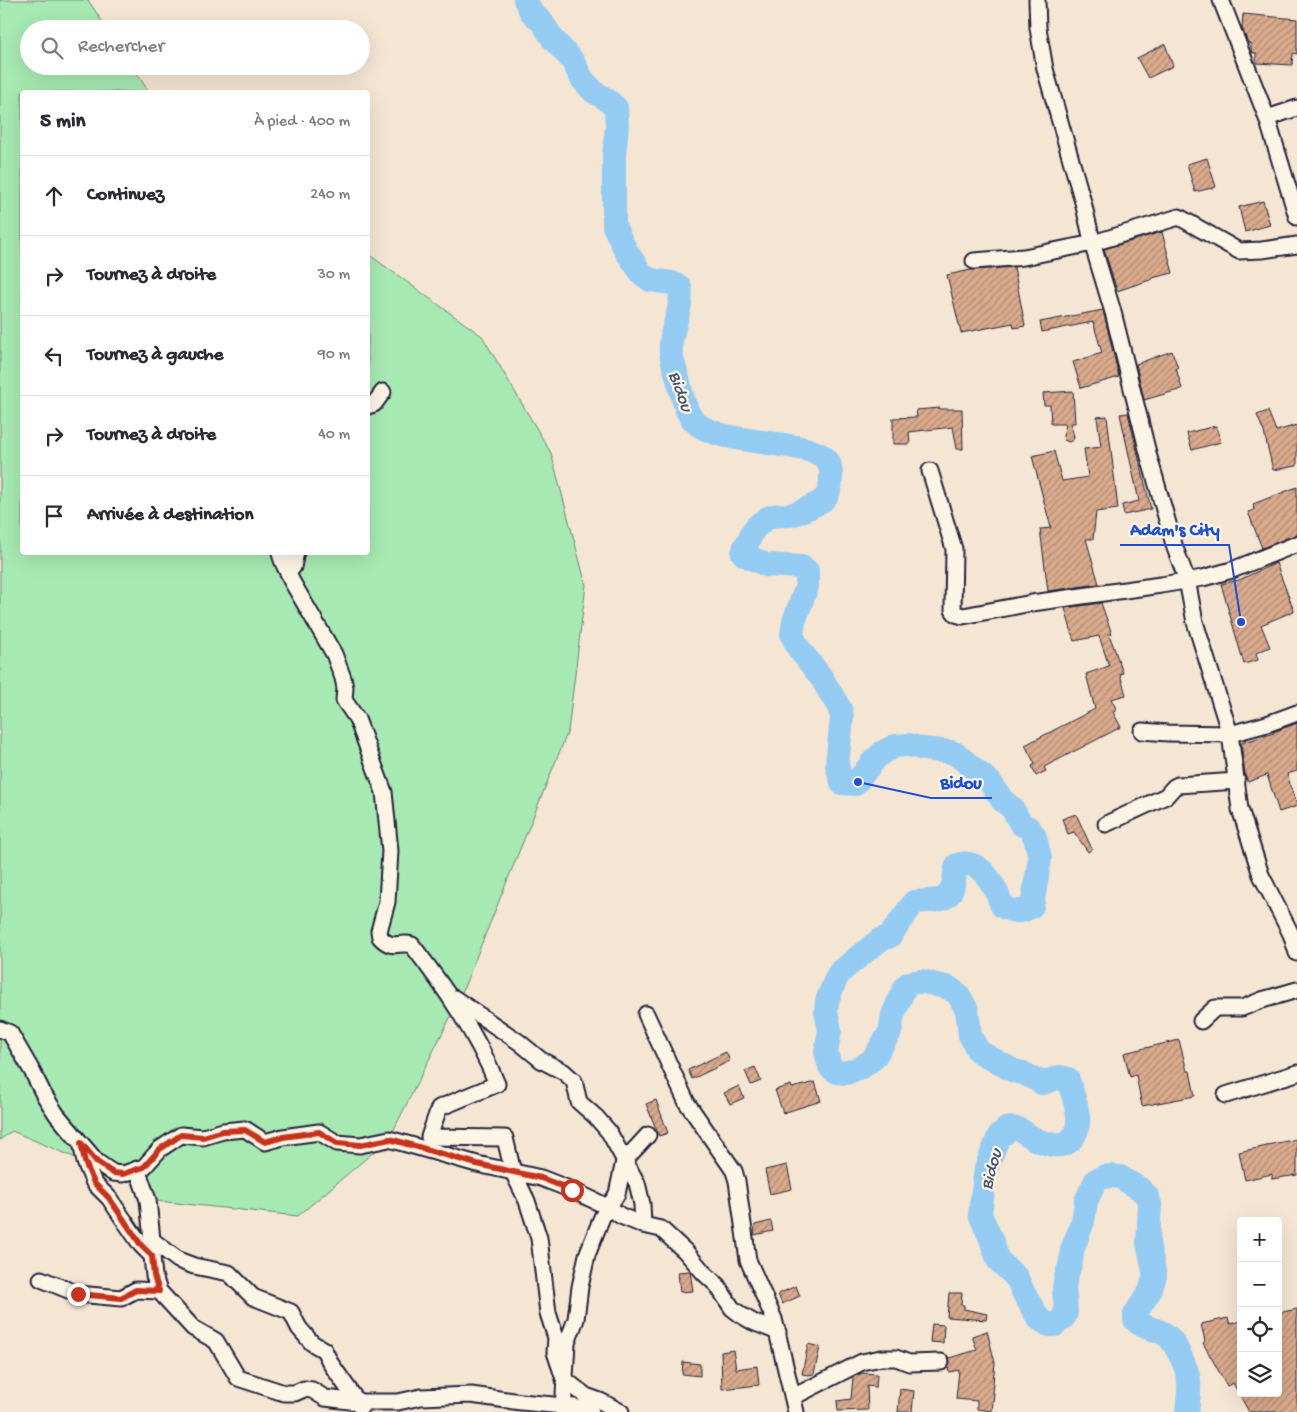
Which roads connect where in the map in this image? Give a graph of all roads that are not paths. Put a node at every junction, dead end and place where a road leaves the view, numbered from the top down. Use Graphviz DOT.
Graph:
graph roads {
  1 [pos="1037,0"];
  2 [pos="1221,0"];
  3 [pos="1297,108"];
  4 [pos="1267,118"];
  5 [pos="1297,218"];
  6 [pos="1093,243"];
  7 [pos="1297,245"];
  8 [pos="974,261"];
  9 [pos="383,392"];
  10 [pos="370,405"];
  11 [pos="930,471"];
  12 [pos="1297,544"];
  13 [pos="281,555"];
  14 [pos="295,555"];
  15 [pos="289,571"];
  16 [pos="1187,580"];
  17 [pos="1297,713"];
  18 [pos="1142,731"];
  19 [pos="1230,734"];
  20 [pos="1237,780"];
  21 [pos="1106,824"];
  22 [pos="1297,953"];
  23 [pos="444,989"];
  24 [pos="1297,990"];
  25 [pos="646,1014"];
  26 [pos="1201,1021"];
  27 [pos="0,1029"];
  28 [pos="1297,1073"];
  29 [pos="1226,1095"];
  30 [pos="648,1135"];
  31 [pos="81,1143"];
  32 [pos="624,1161"];
  33 [pos="137,1169"];
  34 [pos="513,1172"];
  35 [pos="608,1208"];
  36 [pos="643,1225"];
  37 [pos="41,1279"];
  38 [pos="159,1291"];
  39 [pos="778,1332"];
  40 [pos="941,1362"];
  41 [pos="564,1379"];
  42 [pos="793,1396"];
  43 [pos="362,1407"];
  44 [pos="563,1409"];
  45 [pos="591,1412"];
  46 [pos="621,1412"];
  47 [pos="796,1412"];
  1 -- 6 [label="street"];
  2 -- 4 [label="street"];
  3 -- 4 [label="street"];
  4 -- 5 [label="street"];
  6 -- 7 [label="street"];
  6 -- 8 [label="street"];
  6 -- 16 [label="street"];
  9 -- 10 [label="street"];
  11 -- 16 [label="street"];
  12 -- 16 [label="street"];
  13 -- 15 [label="street"];
  14 -- 15 [label="street"];
  15 -- 23 [label="street"];
  16 -- 19 [label="street"];
  17 -- 19 [label="street"];
  18 -- 19 [label="street"];
  19 -- 20 [label="street"];
  20 -- 21 [label="street"];
  20 -- 22 [label="street"];
  23 -- 32 [label="street"];
  23 -- 34 [label="street"];
  24 -- 26 [label="street"];
  25 -- 39 [label="street"];
  27 -- 31 [label="street"];
  28 -- 29 [label="street"];
  30 -- 32 [label="street"];
  31 -- 33 [label="street"];
  31 -- 38 [label="street"];
  32 -- 35 [label="street"];
  32 -- 36 [label="street"];
  33 -- 34 [label="street"];
  33 -- 43 [label="street"];
  34 -- 35 [label="street"];
  34 -- 41 [label="street"];
  35 -- 36 [label="street"];
  35 -- 41 [label="street"];
  36 -- 39 [label="street"];
  37 -- 38 [label="street"];
  38 -- 43 [label="street"];
  39 -- 42 [label="street"];
  40 -- 42 [label="street"];
  41 -- 44 [label="street"];
  41 -- 46 [label="street"];
  42 -- 47 [label="street"];
  43 -- 44 [label="street"];
  44 -- 45 [label="street"];
}
